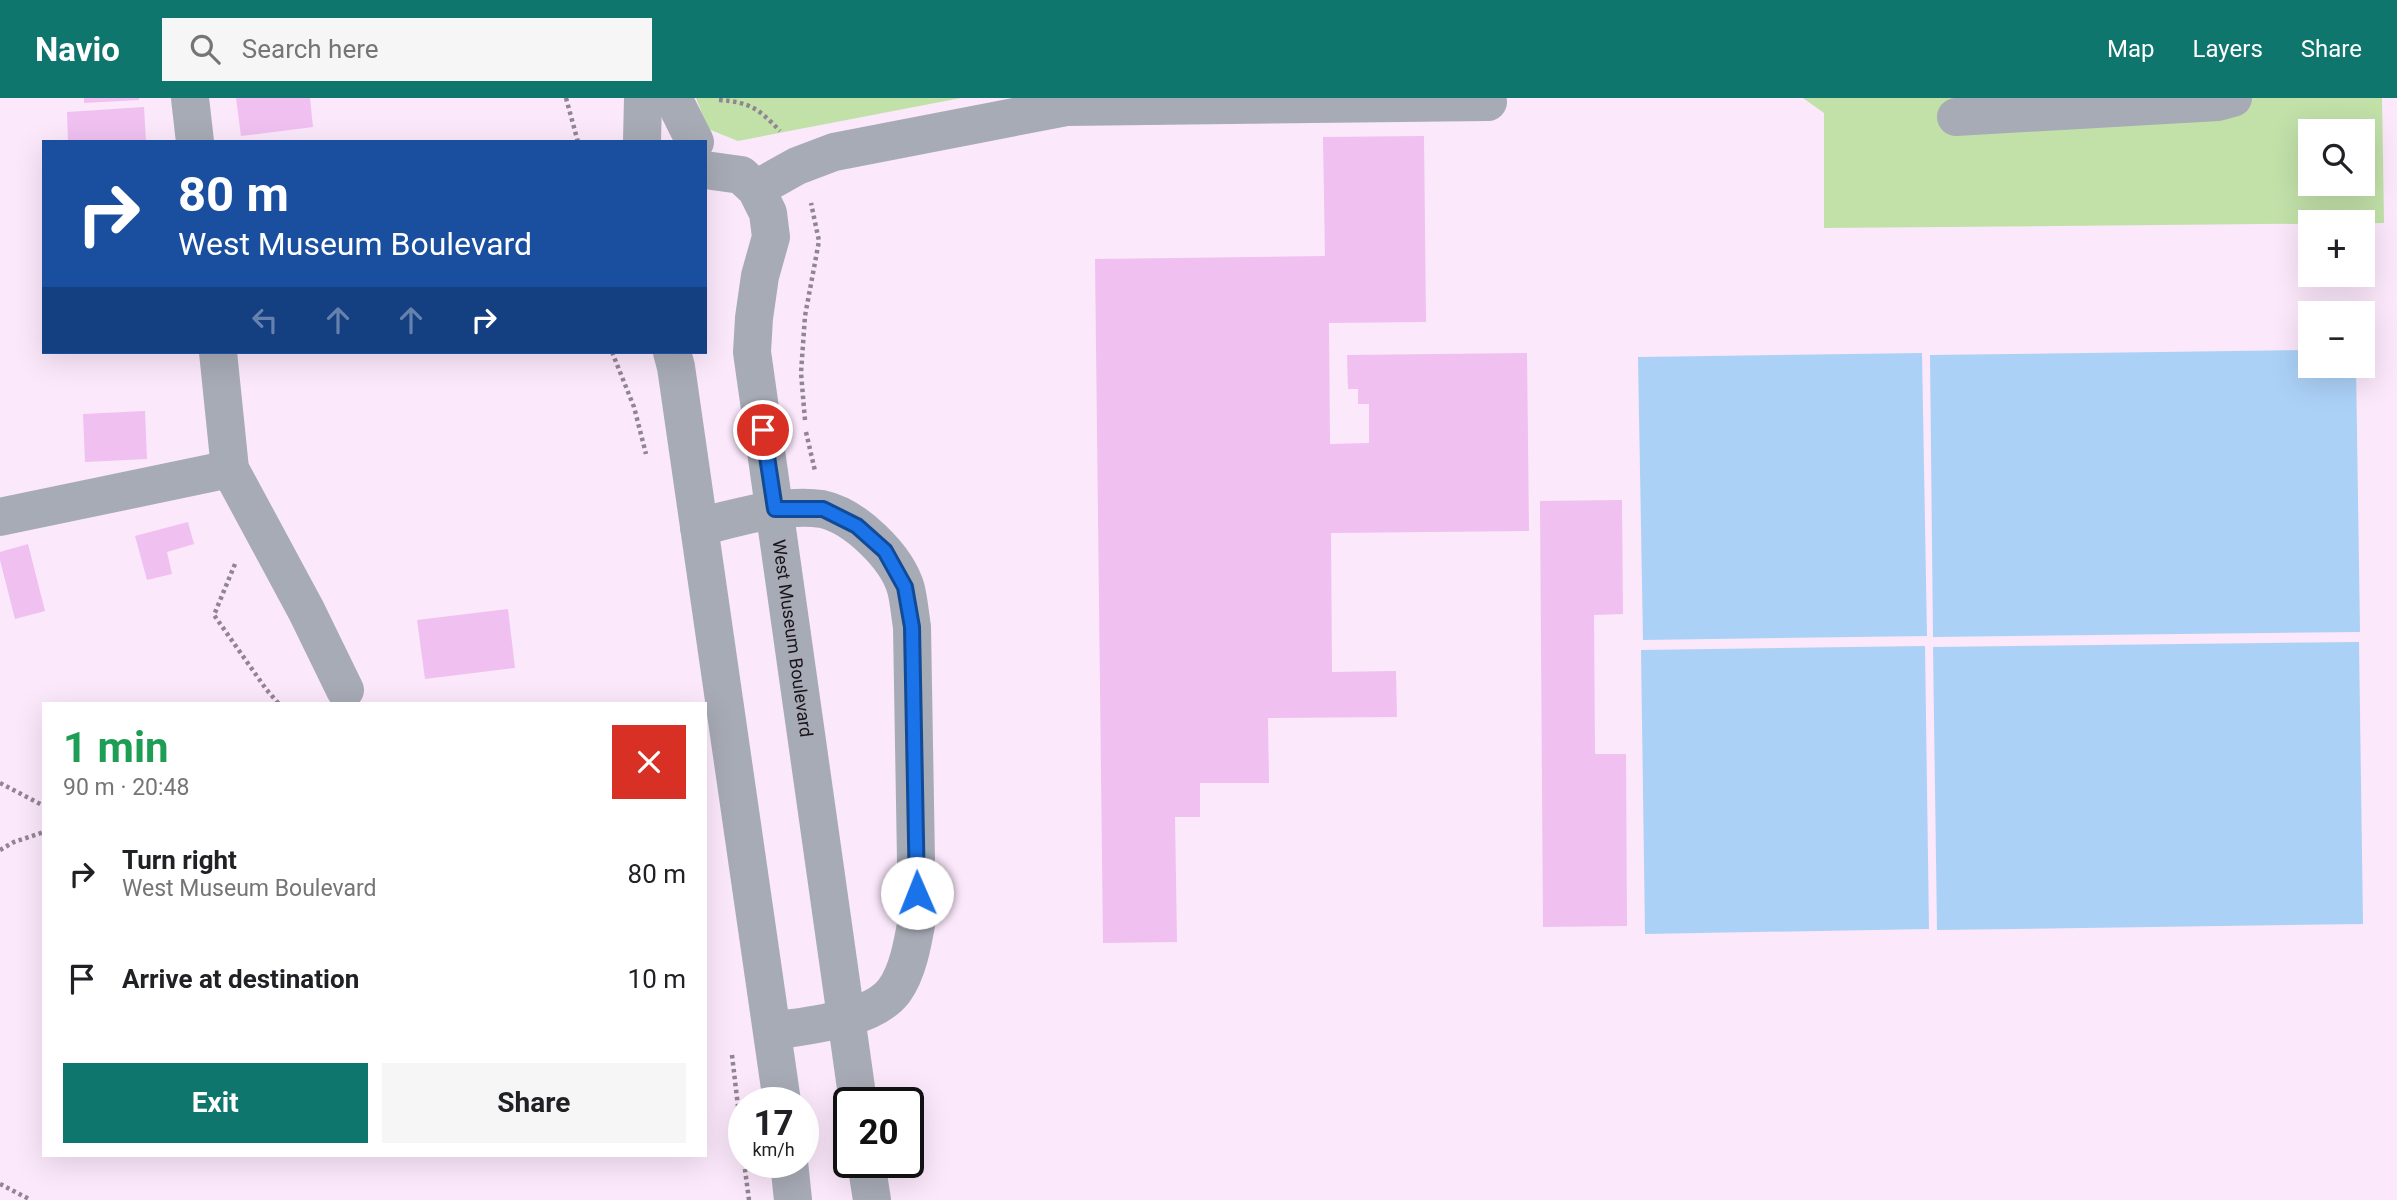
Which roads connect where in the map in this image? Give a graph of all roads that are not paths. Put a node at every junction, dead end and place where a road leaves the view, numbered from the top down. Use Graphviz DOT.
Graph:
graph roads {
  1 [pos="190,98"];
  2 [pos="643,98"];
  3 [pos="673,98"];
  4 [pos="2233,98"];
  5 [pos="1488,102"];
  6 [pos="1956,117"];
  7 [pos="195,140"];
  8 [pos="642,140"];
  9 [pos="693,140"];
  10 [pos="707,162"];
  11 [pos="756,189"];
  12 [pos="218,354"];
  13 [pos="672,354"];
  14 [pos="230,469"];
  15 [pos="775,509"];
  16 [pos="0,517"];
  17 [pos="699,527"];
  18 [pos="345,690"];
  19 [pos="847,1018"];
  20 [pos="773,1031"];
  21 [pos="780,1087"];
  22 [pos="856,1087"];
  23 [pos="791,1178"];
  24 [pos="869,1178"];
  25 [pos="793,1200"];
  26 [pos="872,1200"];
  1 -- 7 [label="street"];
  2 -- 8 [label="street"];
  3 -- 9 [label="street"];
  4 -- 6 [label="street"];
  5 -- 11 [label="street"];
  10 -- 11 [label="street"];
  11 -- 15 [label="street, West Museum Boulevard"];
  12 -- 14 [label="street"];
  13 -- 17 [label="street"];
  14 -- 16 [label="street"];
  14 -- 18 [label="street"];
  15 -- 17 [label="street"];
  15 -- 19 [label="street, West Museum Boulevard"];
  15 -- 19 [label="street"];
  17 -- 20 [label="street"];
  19 -- 20 [label="street"];
  19 -- 22 [label="street, West Museum Boulevard"];
  20 -- 21 [label="street"];
  23 -- 25 [label="street"];
  24 -- 26 [label="street"];
}
